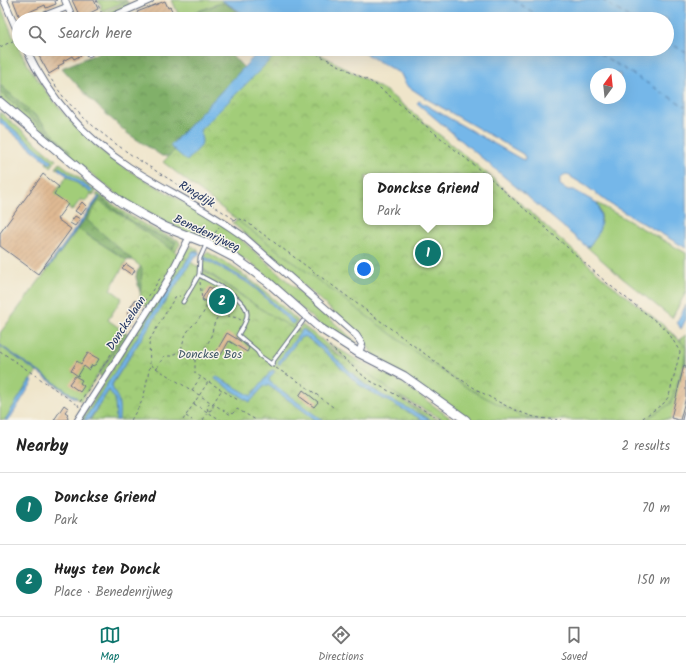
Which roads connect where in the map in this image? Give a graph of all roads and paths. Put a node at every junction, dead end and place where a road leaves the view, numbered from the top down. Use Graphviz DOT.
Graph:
graph roads {
  1 [pos="4,0"];
  2 [pos="65,0"];
  3 [pos="96,0"];
  4 [pos="150,0"];
  5 [pos="68,7"];
  6 [pos="55,12"];
  7 [pos="70,12"];
  8 [pos="102,12"];
  9 [pos="122,12"];
  10 [pos="12,16"];
  11 [pos="12,41"];
  12 [pos="0,47"];
  13 [pos="30,56"];
  14 [pos="321,56"];
  15 [pos="40,74"];
  16 [pos="0,102"];
  17 [pos="484,173"];
  18 [pos="493,181"];
  19 [pos="234,219"];
  20 [pos="224,223"];
  21 [pos="190,236"];
  22 [pos="214,236"];
  23 [pos="206,243"];
  24 [pos="165,272"];
  25 [pos="199,275"];
  26 [pos="188,294"];
  27 [pos="183,302"];
  28 [pos="208,303"];
  29 [pos="222,312"];
  30 [pos="244,322"];
  31 [pos="303,322"];
  32 [pos="326,340"];
  33 [pos="181,350"];
  34 [pos="0,351"];
  35 [pos="359,353"];
  36 [pos="195,359"];
  37 [pos="150,365"];
  38 [pos="272,365"];
  39 [pos="156,368"];
  40 [pos="200,377"];
  41 [pos="208,382"];
  42 [pos="192,390"];
  43 [pos="221,390"];
  44 [pos="200,395"];
  45 [pos="238,400"];
  46 [pos="194,404"];
  47 [pos="213,404"];
  48 [pos="333,408"];
  49 [pos="208,411"];
  50 [pos="686,412"];
  51 [pos="186,416"];
  52 [pos="78,420"];
  53 [pos="131,420"];
  54 [pos="183,420"];
  55 [pos="192,420"];
  56 [pos="203,420"];
  57 [pos="221,420"];
  58 [pos="256,420"];
  59 [pos="442,420"];
  60 [pos="466,420"];
  61 [pos="562,420"];
  62 [pos="640,420"];
  63 [pos="684,420"];
  1 -- 10 [label="street"];
  2 -- 5 [label="street"];
  3 -- 8 [label="path"];
  4 -- 9 [label="street"];
  5 -- 6 [label="street"];
  5 -- 7 [label="street"];
  11 -- 12 [label="path"];
  13 -- 15 [label="street, Ringdijk"];
  14 -- 17 [label="path"];
  15 -- 19 [label="path"];
  15 -- 20 [label="street, Ringdijk"];
  16 -- 21 [label="street, Benedenrijweg"];
  18 -- 62 [label="path"];
  19 -- 20 [label="path"];
  19 -- 61 [label="path"];
  20 -- 22 [label="path"];
  20 -- 35 [label="street, Ringdijk"];
  21 -- 23 [label="street, Benedenrijweg"];
  21 -- 52 [label="street, Donckselaan"];
  23 -- 25 [label="lane"];
  23 -- 35 [label="street, Benedenrijweg"];
  24 -- 34 [label="path"];
  25 -- 26 [label="lane"];
  25 -- 28 [label="path"];
  25 -- 30 [label="lane"];
  26 -- 27 [label="lane"];
  26 -- 37 [label="path"];
  28 -- 29 [label="path"];
  28 -- 33 [label="path"];
  29 -- 30 [label="path"];
  29 -- 36 [label="path"];
  30 -- 38 [label="lane"];
  31 -- 38 [label="lane"];
  32 -- 59 [label="path"];
  33 -- 36 [label="path"];
  33 -- 39 [label="path"];
  35 -- 60 [label="street, Benedenrijweg"];
  36 -- 40 [label="path"];
  37 -- 39 [label="path"];
  37 -- 53 [label="path"];
  38 -- 48 [label="path"];
  39 -- 42 [label="path"];
  40 -- 41 [label="path"];
  40 -- 42 [label="path"];
  41 -- 43 [label="path"];
  41 -- 44 [label="path"];
  42 -- 44 [label="path"];
  43 -- 45 [label="path"];
  43 -- 47 [label="path"];
  44 -- 46 [label="path"];
  44 -- 47 [label="path"];
  46 -- 49 [label="path"];
  46 -- 51 [label="path"];
  47 -- 49 [label="path"];
  47 -- 49 [label="path"];
  47 -- 58 [label="path"];
  49 -- 56 [label="path"];
  49 -- 57 [label="path"];
  50 -- 63 [label="lane"];
  51 -- 54 [label="path"];
  51 -- 55 [label="path"];
}
